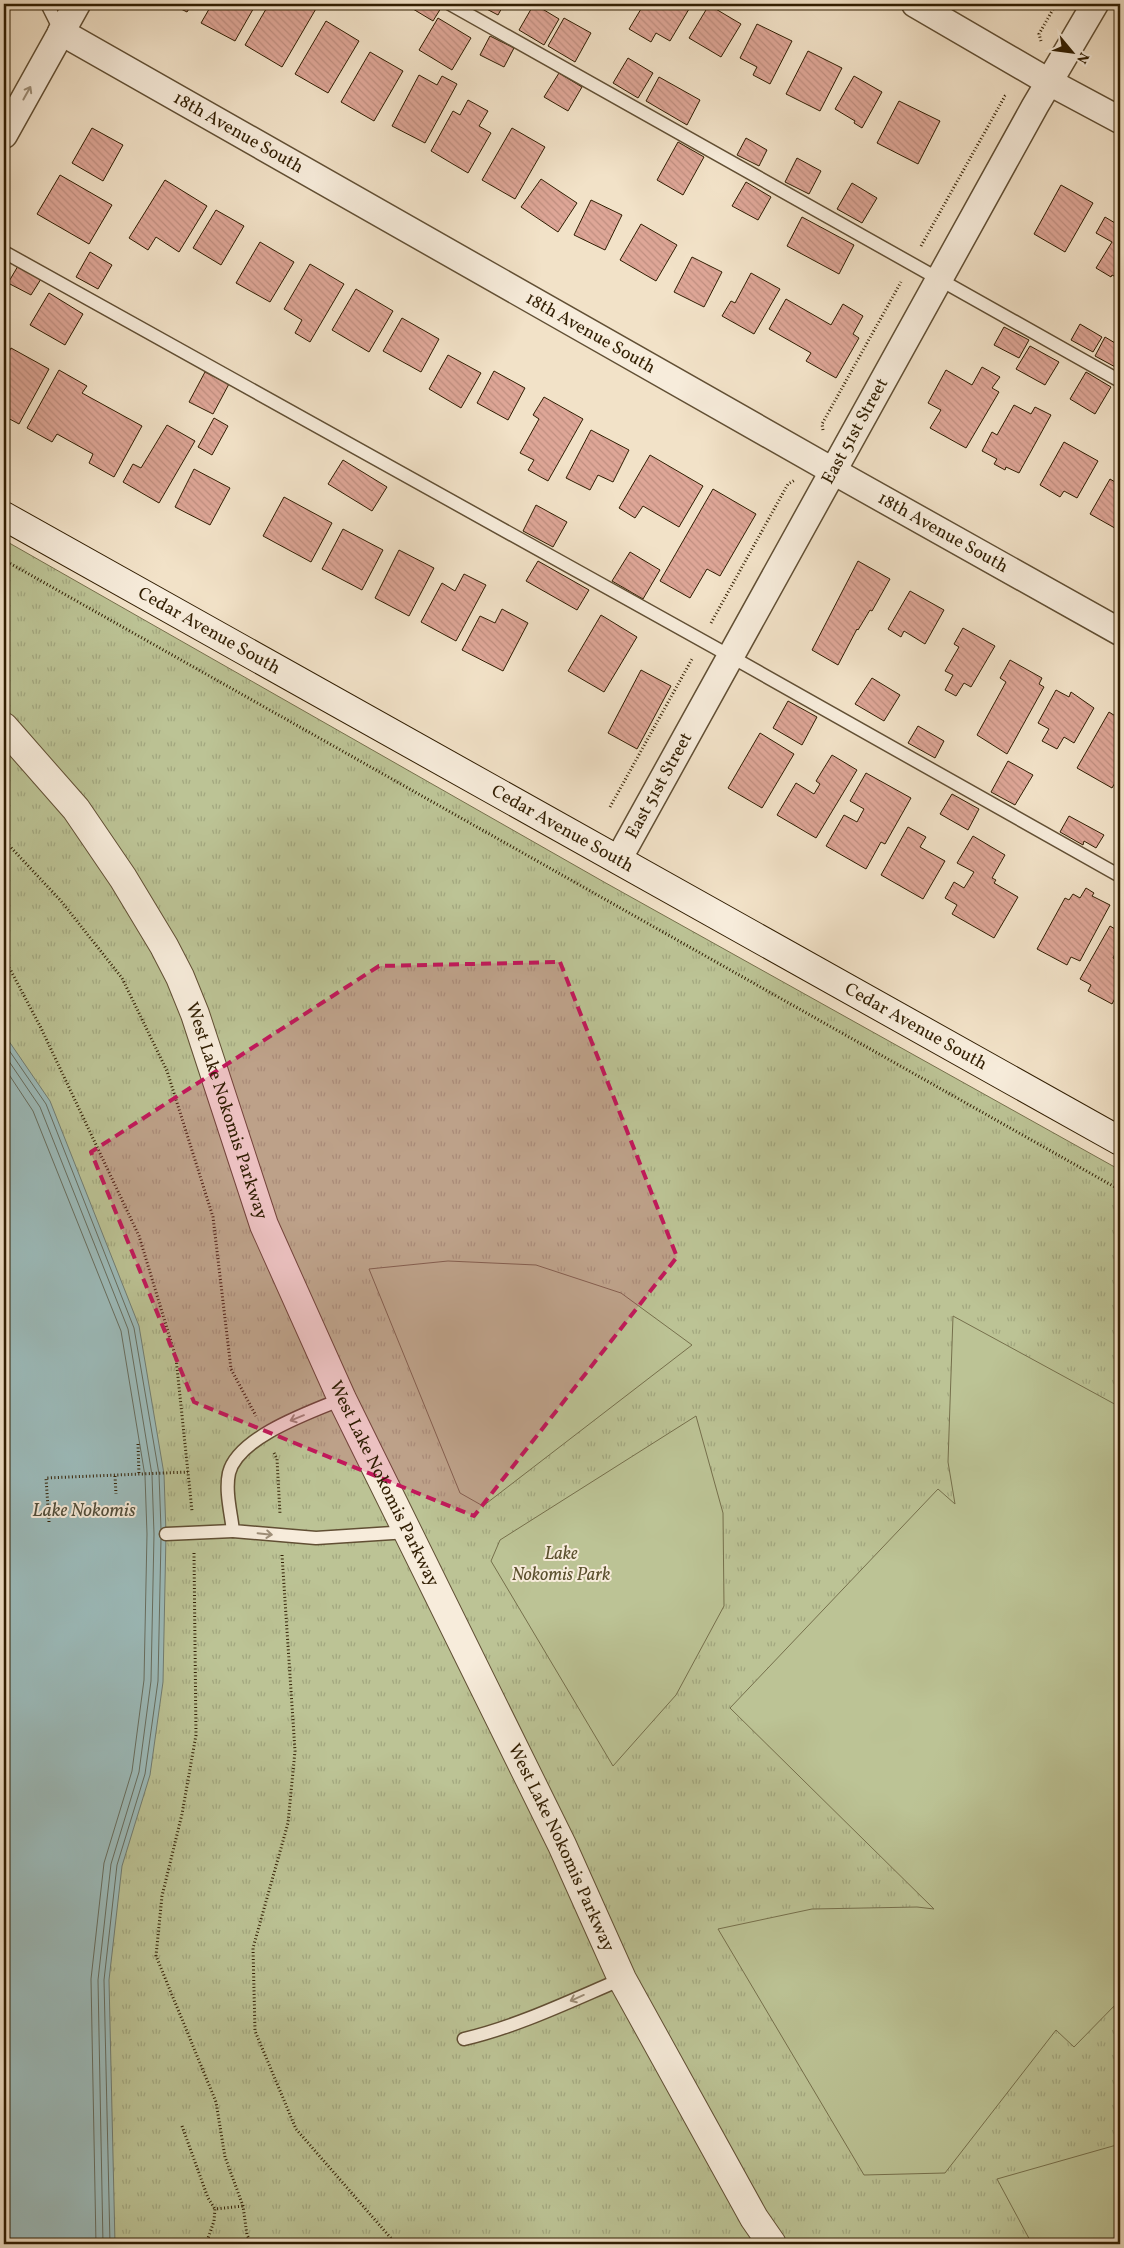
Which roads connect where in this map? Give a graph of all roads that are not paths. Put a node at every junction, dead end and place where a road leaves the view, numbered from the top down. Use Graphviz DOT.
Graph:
graph roads {
  1 [pos="46,4"];
  2 [pos="77,4"];
  3 [pos="450,4"];
  4 [pos="915,4"];
  5 [pos="1095,4"];
  6 [pos="61,32"];
  7 [pos="1049,82"];
  8 [pos="1120,120"];
  9 [pos="4,135"];
  10 [pos="4,252"];
  11 [pos="940,280"];
  12 [pos="1120,380"];
  13 [pos="833,471"];
  14 [pos="4,516"];
  15 [pos="1120,632"];
  16 [pos="730,656"];
  17 [pos="4,727"];
  18 [pos="618,860"];
  19 [pos="1120,876"];
  20 [pos="1120,1141"];
  21 [pos="342,1399"];
  22 [pos="233,1531"];
  23 [pos="408,1532"];
  24 [pos="166,1534"];
  25 [pos="622,1979"];
  26 [pos="464,2039"];
  27 [pos="772,2244"];
  1 -- 6 [label="lane"];
  2 -- 6 [label="street"];
  3 -- 11 [label="lane"];
  4 -- 7 [label="street"];
  5 -- 7 [label="street, East 51st Street"];
  9 -- 6 [label="street, one-way"];
  6 -- 13 [label="street, 18th Avenue South"];
  7 -- 8 [label="street"];
  7 -- 11 [label="street, East 51st Street"];
  10 -- 16 [label="lane"];
  11 -- 12 [label="lane"];
  11 -- 13 [label="street, East 51st Street"];
  13 -- 15 [label="street, 18th Avenue South"];
  13 -- 16 [label="street, East 51st Street"];
  14 -- 18 [label="street, Cedar Avenue South"];
  16 -- 18 [label="street, East 51st Street"];
  16 -- 19 [label="lane"];
  17 -- 21 [label="street, West Lake Nokomis Parkway"];
  18 -- 20 [label="street, Cedar Avenue South"];
  21 -- 22 [label="lane, one-way"];
  21 -- 23 [label="street, West Lake Nokomis Parkway"];
  22 -- 23 [label="lane, one-way"];
  22 -- 24 [label="lane"];
  23 -- 25 [label="street, West Lake Nokomis Parkway"];
  25 -- 26 [label="lane, one-way"];
  25 -- 27 [label="street, West Lake Nokomis Parkway"];
}
